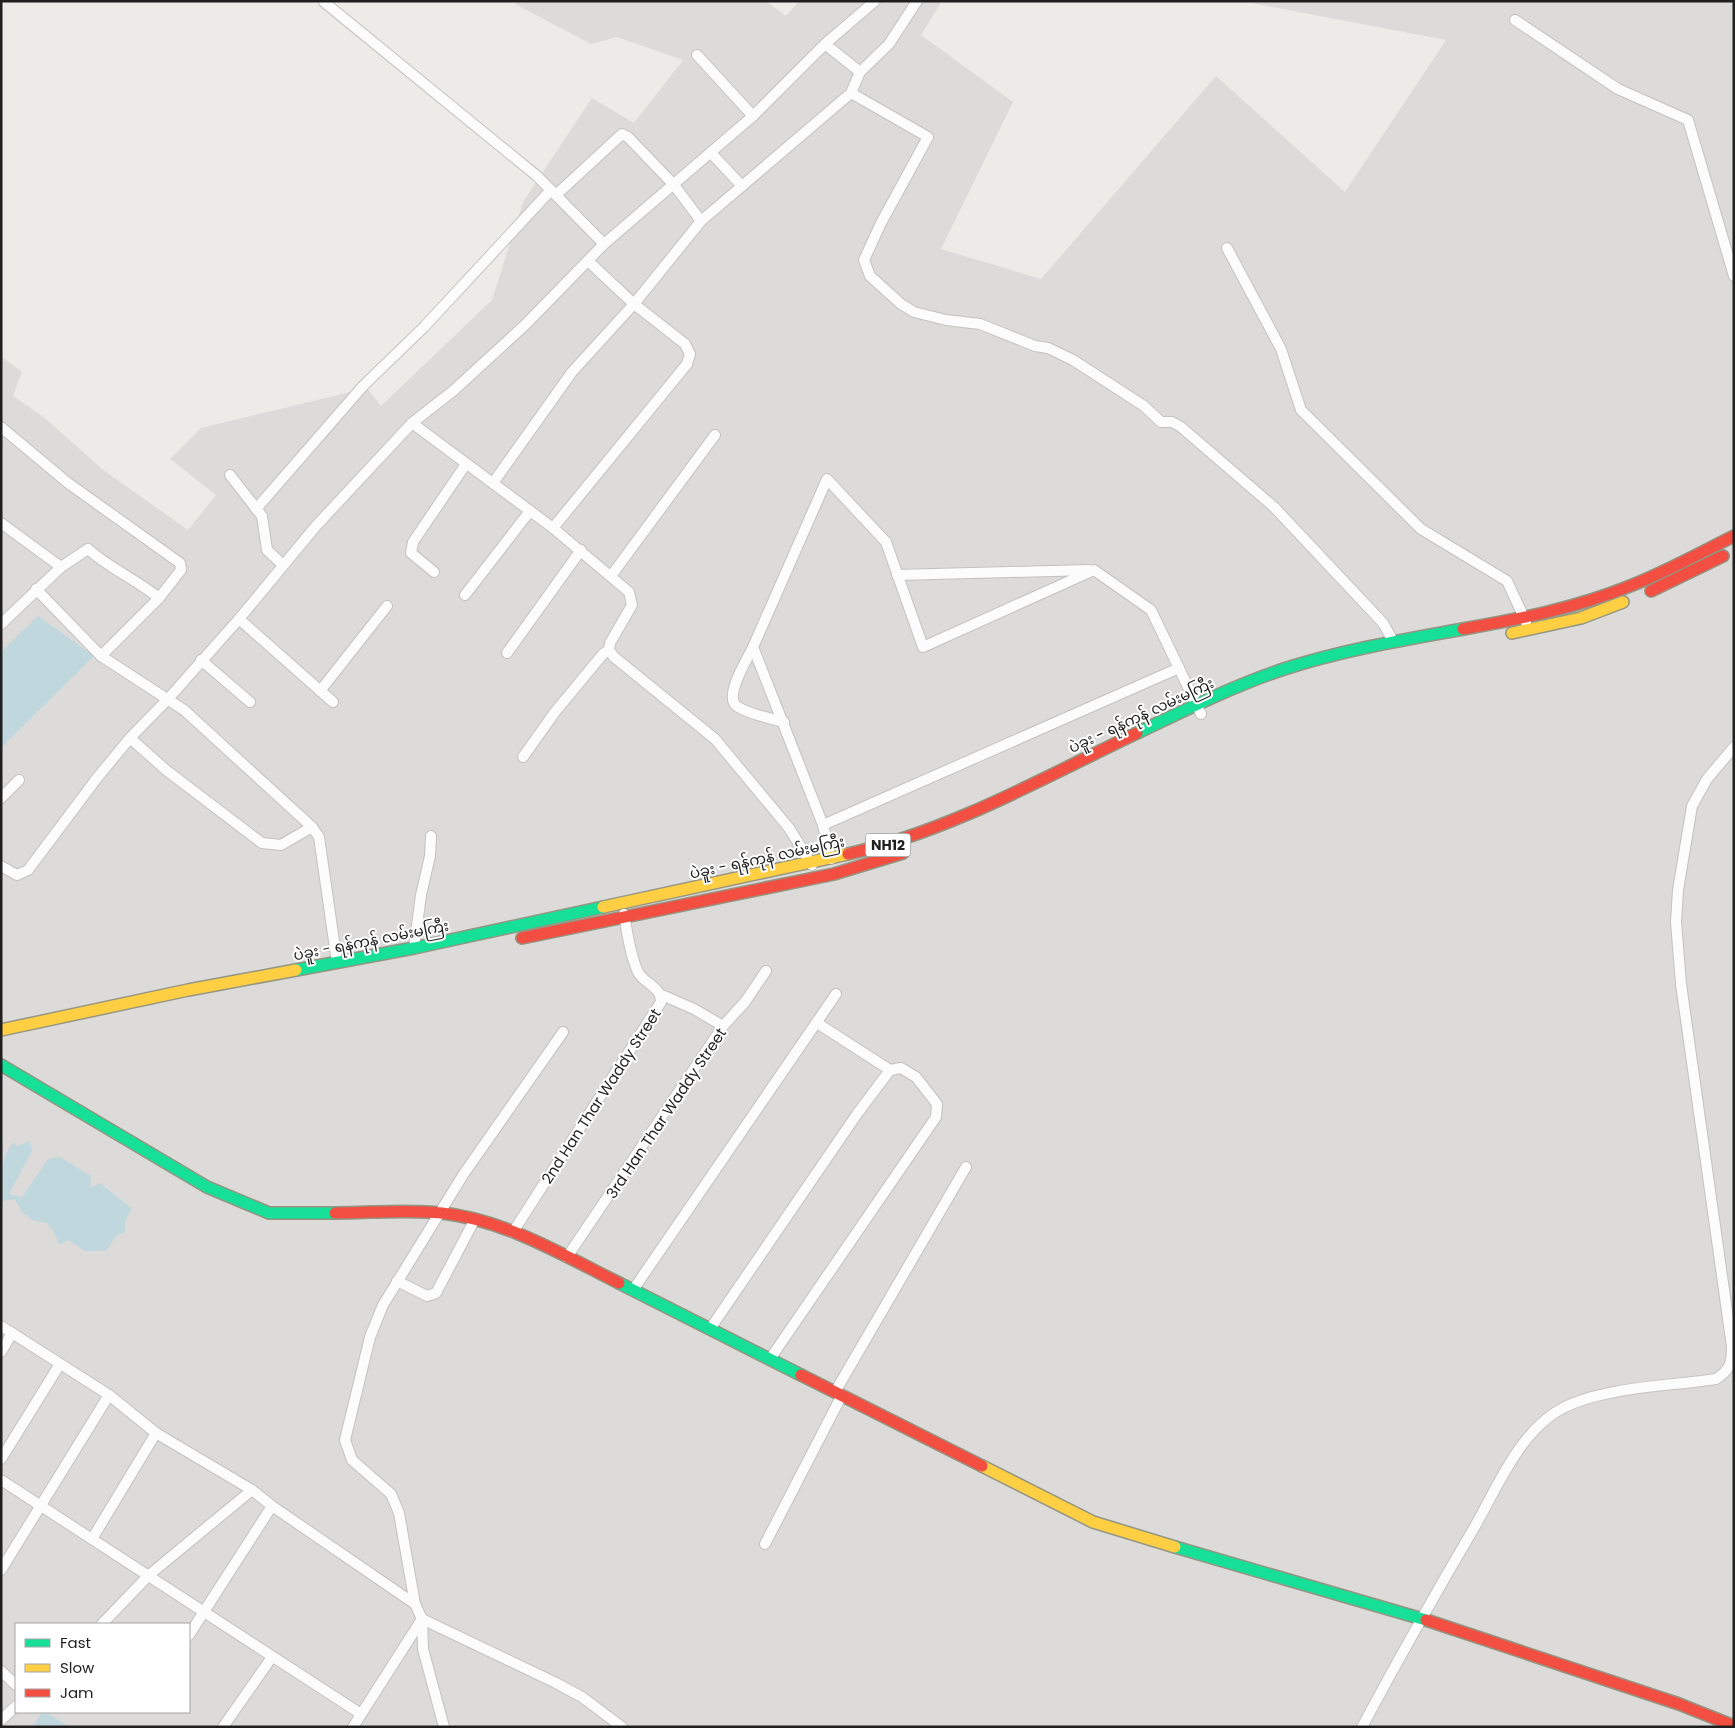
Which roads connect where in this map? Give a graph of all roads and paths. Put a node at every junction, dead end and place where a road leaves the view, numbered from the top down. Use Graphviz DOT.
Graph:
graph roads {
  1 [pos="875,1"];
  2 [pos="917,1"];
  3 [pos="324,2"];
  4 [pos="1515,20"];
  5 [pos="825,44"];
  6 [pos="697,55"];
  7 [pos="860,72"];
  8 [pos="851,93"];
  9 [pos="753,116"];
  10 [pos="711,153"];
  11 [pos="674,185"];
  12 [pos="742,186"];
  13 [pos="553,193"];
  14 [pos="701,221"];
  15 [pos="604,244"];
  16 [pos="1227,248"];
  17 [pos="588,262"];
  18 [pos="1734,276"];
  19 [pos="634,304"];
  20 [pos="412,423"];
  21 [pos="1,427"];
  22 [pos="715,435"];
  23 [pos="466,464"];
  24 [pos="230,475"];
  25 [pos="493,483"];
  26 [pos="256,509"];
  27 [pos="530,511"];
  28 [pos="1,523"];
  29 [pos="553,528"];
  30 [pos="1734,536"];
  31 [pos="581,550"];
  32 [pos="1734,550"];
  33 [pos="283,566"];
  34 [pos="61,567"];
  35 [pos="1094,570"];
  36 [pos="434,572"];
  37 [pos="898,575"];
  38 [pos="611,576"];
  39 [pos="36,589"];
  40 [pos="465,596"];
  41 [pos="159,598"];
  42 [pos="387,606"];
  43 [pos="1,607"];
  44 [pos="11,613"];
  45 [pos="1524,618"];
  46 [pos="239,619"];
  47 [pos="1,624"];
  48 [pos="1530,630"];
  49 [pos="1501,635"];
  50 [pos="1482,638"];
  51 [pos="1393,642"];
  52 [pos="753,647"];
  53 [pos="609,650"];
  54 [pos="506,653"];
  55 [pos="101,656"];
  56 [pos="201,660"];
  57 [pos="1179,668"];
  58 [pos="320,691"];
  59 [pos="168,699"];
  60 [pos="250,702"];
  61 [pos="333,702"];
  62 [pos="1198,709"];
  63 [pos="784,722"];
  64 [pos="130,738"];
  65 [pos="1734,746"];
  66 [pos="522,757"];
  67 [pos="19,780"];
  68 [pos="1,798"];
  69 [pos="823,825"];
  70 [pos="312,827"];
  71 [pos="959,830"];
  72 [pos="431,836"];
  73 [pos="917,847"];
  74 [pos="831,859"];
  75 [pos="812,863"];
  76 [pos="1,866"];
  77 [pos="817,877"];
  78 [pos="622,903"];
  79 [pos="624,917"];
  80 [pos="512,940"];
  81 [pos="475,947"];
  82 [pos="414,948"];
  83 [pos="338,962"];
  84 [pos="370,968"];
  85 [pos="766,971"];
  86 [pos="294,982"];
  87 [pos="836,994"];
  88 [pos="662,995"];
  89 [pos="817,1022"];
  90 [pos="723,1026"];
  91 [pos="1,1030"];
  92 [pos="563,1032"];
  93 [pos="1,1041"];
  94 [pos="1,1065"];
  95 [pos="890,1070"];
  96 [pos="966,1167"];
  97 [pos="441,1214"];
  98 [pos="475,1219"];
  99 [pos="513,1232"];
  100 [pos="567,1258"];
  101 [pos="397,1281"];
  102 [pos="633,1290"];
  103 [pos="1,1326"];
  104 [pos="710,1330"];
  105 [pos="12,1333"];
  106 [pos="1,1352"];
  107 [pos="770,1359"];
  108 [pos="60,1364"];
  109 [pos="839,1394"];
  110 [pos="109,1395"];
  111 [pos="156,1433"];
  112 [pos="1,1459"];
  113 [pos="1,1480"];
  114 [pos="252,1490"];
  115 [pos="41,1506"];
  116 [pos="272,1506"];
  117 [pos="92,1539"];
  118 [pos="765,1544"];
  119 [pos="1,1570"];
  120 [pos="149,1575"];
  121 [pos="415,1604"];
  122 [pos="204,1612"];
  123 [pos="1420,1618"];
  124 [pos="422,1619"];
  125 [pos="103,1623"];
  126 [pos="190,1633"];
  127 [pos="272,1656"];
  128 [pos="1,1671"];
  129 [pos="15,1684"];
  130 [pos="15,1707"];
  131 [pos="361,1714"];
  132 [pos="1,1720"];
  133 [pos="1734,1726"];
  134 [pos="223,1727"];
  135 [pos="353,1727"];
  136 [pos="444,1727"];
  137 [pos="622,1727"];
  138 [pos="1362,1727"];
  1 -- 5 [label="street"];
  2 -- 7 [label="street"];
  3 -- 13 [label="street"];
  4 -- 18 [label="street"];
  5 -- 7 [label="street"];
  5 -- 9 [label="street"];
  6 -- 9 [label="street"];
  7 -- 8 [label="street"];
  8 -- 12 [label="street"];
  8 -- 51 [label="street"];
  9 -- 10 [label="street"];
  10 -- 11 [label="street"];
  10 -- 12 [label="street"];
  11 -- 13 [label="street"];
  11 -- 14 [label="street"];
  11 -- 15 [label="street"];
  12 -- 14 [label="street"];
  13 -- 15 [label="street"];
  13 -- 26 [label="street"];
  14 -- 19 [label="street"];
  15 -- 17 [label="street"];
  16 -- 45 [label="street"];
  17 -- 19 [label="street"];
  17 -- 20 [label="street"];
  19 -- 25 [label="street"];
  19 -- 29 [label="street"];
  20 -- 23 [label="street"];
  20 -- 33 [label="street"];
  21 -- 41 [label="street"];
  22 -- 38 [label="street"];
  23 -- 25 [label="street"];
  23 -- 36 [label="street"];
  24 -- 26 [label="street"];
  25 -- 27 [label="street"];
  26 -- 33 [label="street"];
  27 -- 29 [label="street"];
  27 -- 40 [label="street"];
  28 -- 34 [label="street"];
  29 -- 31 [label="street"];
  30 -- 45 [label="main road, ပဲခူး - ရန်ကုန် လမ်းမကြီး / NH12"];
  31 -- 38 [label="street"];
  31 -- 54 [label="street"];
  32 -- 48 [label="main road"];
  33 -- 46 [label="street"];
  34 -- 39 [label="street"];
  34 -- 41 [label="street"];
  35 -- 37 [label="street"];
  35 -- 37 [label="street"];
  35 -- 57 [label="street"];
  37 -- 52 [label="street"];
  38 -- 53 [label="street"];
  39 -- 44 [label="street"];
  39 -- 55 [label="street"];
  41 -- 55 [label="street"];
  42 -- 58 [label="street"];
  43 -- 44 [label="street"];
  44 -- 47 [label="street"];
  45 -- 48 [label="street"];
  45 -- 51 [label="main road, ပဲခူး - ရန်ကုန် လမ်းမကြီး / NH12"];
  46 -- 56 [label="street"];
  46 -- 58 [label="street"];
  48 -- 49 [label="main road"];
  50 -- 62 [label="main road, ပဲခူး - ရန်ကုန် လမ်းမကြီး / NH12"];
  51 -- 62 [label="main road, ပဲခူး - ရန်ကုန် လမ်းမကြီး / NH12"];
  52 -- 63 [label="street"];
  52 -- 63 [label="street"];
  53 -- 66 [label="street"];
  53 -- 75 [label="street"];
  55 -- 59 [label="street"];
  56 -- 59 [label="street"];
  56 -- 60 [label="street"];
  57 -- 62 [label="street"];
  57 -- 69 [label="street"];
  58 -- 61 [label="street"];
  59 -- 64 [label="street"];
  59 -- 70 [label="street"];
  62 -- 71 [label="main road, ပဲခူး - ရန်ကုန် လမ်းမကြီး / NH12"];
  62 -- 74 [label="main road, ပဲခူး - ရန်ကုန် လမ်းမကြီး / NH12"];
  63 -- 69 [label="street"];
  64 -- 70 [label="street"];
  64 -- 76 [label="street"];
  65 -- 123 [label="street"];
  67 -- 68 [label="street"];
  69 -- 74 [label="street"];
  70 -- 83 [label="street"];
  72 -- 82 [label="street"];
  73 -- 77 [label="main road, ပဲခူး - ရန်ကုန် လမ်းမကြီး / NH12"];
  74 -- 75 [label="main road, ပဲခူး - ရန်ကုန် လမ်းမကြီး / NH12"];
  75 -- 77 [label="street"];
  75 -- 78 [label="main road, ပဲခူး - ရန်ကုန် လမ်းမကြီး / NH12"];
  77 -- 79 [label="main road, ပဲခူး - ရန်ကုန် လမ်းမကြီး / NH12"];
  78 -- 79 [label="street, 2nd Han Thar Waddy Street"];
  78 -- 82 [label="main road, ပဲခူး - ရန်ကုန် လမ်းမကြီး / NH12"];
  79 -- 80 [label="main road, ပဲခူး - ရန်ကုန် လမ်းမကြီး / NH12"];
  79 -- 88 [label="street, 2nd Han Thar Waddy Street"];
  81 -- 84 [label="main road, ပဲခူး - ရန်ကုန် လမ်းမကြီး"];
  82 -- 83 [label="main road, ပဲခူး - ရန်ကုန် လမ်းမကြီး / NH12"];
  83 -- 91 [label="main road, ပဲခူး - ရန်ကုန် လမ်းမကြီး / NH12"];
  85 -- 90 [label="street, 3rd Han Thar Waddy Street"];
  86 -- 93 [label="main road, ပဲခူး - ရန်ကုန် လမ်းမကြီး"];
  87 -- 89 [label="street"];
  88 -- 90 [label="street"];
  88 -- 99 [label="street, 2nd Han Thar Waddy Street"];
  89 -- 95 [label="street"];
  89 -- 102 [label="street"];
  90 -- 100 [label="street, 3rd Han Thar Waddy Street"];
  92 -- 97 [label="street"];
  94 -- 97 [label="main road"];
  95 -- 104 [label="street"];
  95 -- 107 [label="street"];
  96 -- 109 [label="street"];
  97 -- 98 [label="main road"];
  97 -- 101 [label="street"];
  98 -- 99 [label="main road"];
  98 -- 101 [label="street"];
  99 -- 100 [label="main road"];
  100 -- 102 [label="main road"];
  101 -- 121 [label="street"];
  102 -- 104 [label="main road"];
  103 -- 105 [label="street"];
  104 -- 107 [label="main road"];
  105 -- 106 [label="street"];
  105 -- 108 [label="street"];
  107 -- 109 [label="main road"];
  108 -- 110 [label="street"];
  108 -- 112 [label="street"];
  109 -- 118 [label="street"];
  109 -- 123 [label="main road"];
  110 -- 111 [label="street"];
  110 -- 115 [label="street"];
  111 -- 114 [label="street"];
  111 -- 117 [label="street"];
  113 -- 115 [label="street"];
  114 -- 116 [label="street"];
  114 -- 120 [label="street"];
  115 -- 117 [label="street"];
  115 -- 119 [label="street"];
  116 -- 121 [label="street"];
  116 -- 122 [label="street"];
  117 -- 120 [label="street"];
  120 -- 122 [label="street"];
  120 -- 125 [label="street"];
  121 -- 124 [label="street"];
  122 -- 126 [label="street"];
  122 -- 127 [label="street"];
  123 -- 133 [label="main road"];
  123 -- 138 [label="street"];
  124 -- 131 [label="street"];
  124 -- 136 [label="street"];
  124 -- 137 [label="street"];
  127 -- 131 [label="street"];
  127 -- 134 [label="street"];
  128 -- 129 [label="street"];
  130 -- 132 [label="street"];
  131 -- 135 [label="street"];
}
